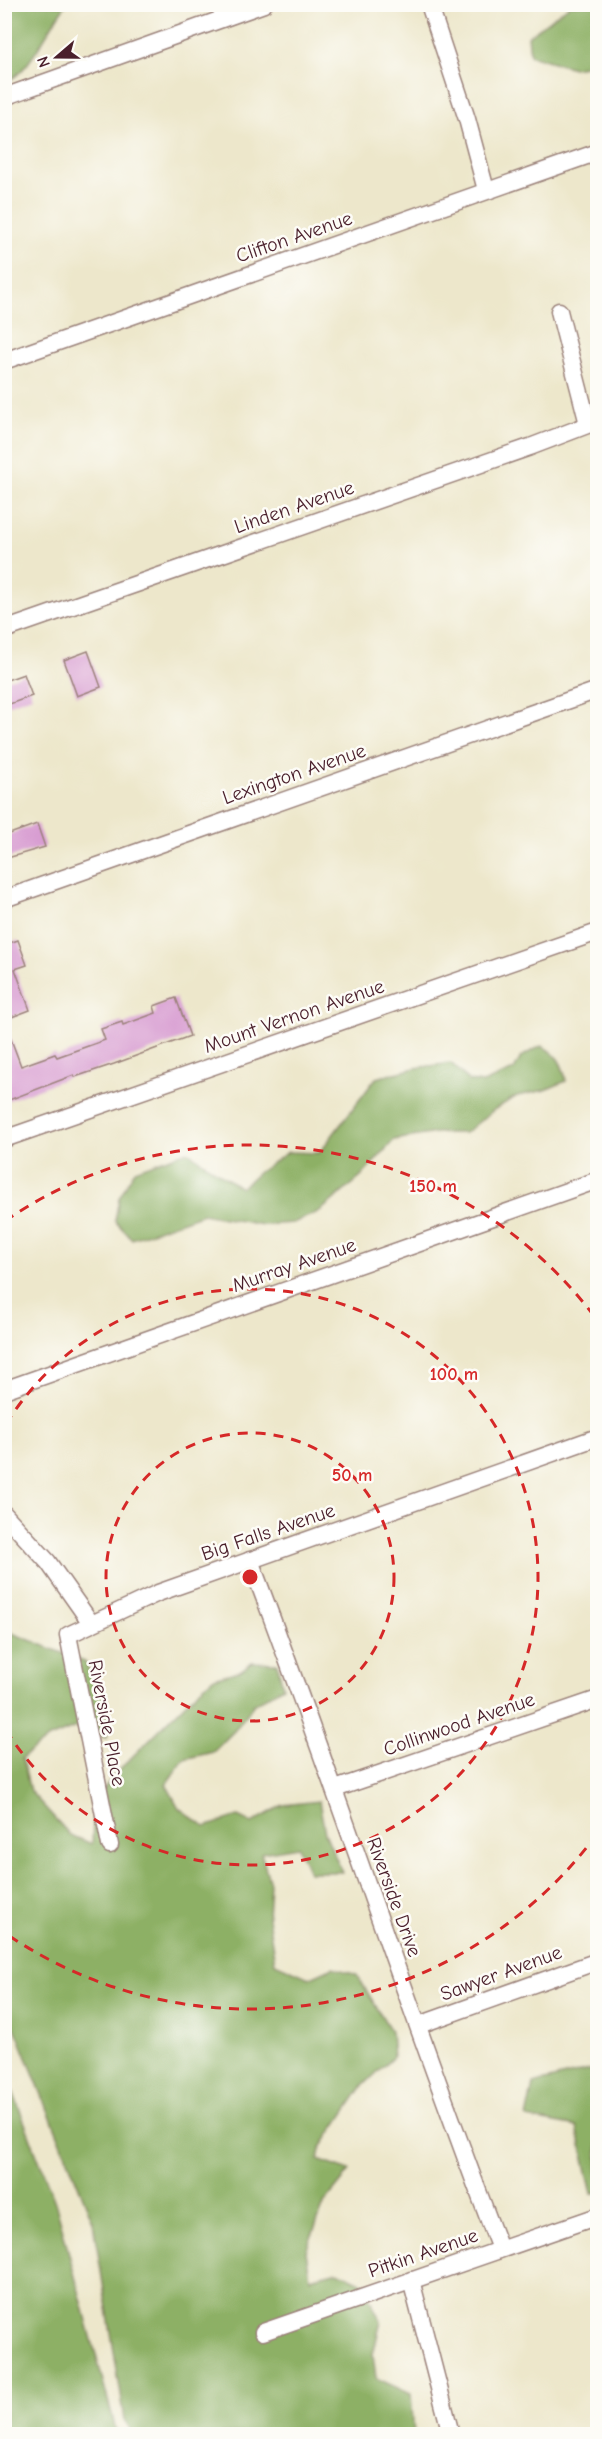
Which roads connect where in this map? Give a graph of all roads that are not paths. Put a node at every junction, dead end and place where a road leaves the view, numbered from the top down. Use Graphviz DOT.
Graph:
graph roads {
  1 [pos="264,4"];
  2 [pos="429,4"];
  3 [pos="4,97"];
  4 [pos="597,152"];
  5 [pos="486,190"];
  6 [pos="559,311"];
  7 [pos="4,361"];
  8 [pos="593,422"];
  9 [pos="4,630"];
  10 [pos="597,690"];
  11 [pos="4,899"];
  12 [pos="597,932"];
  13 [pos="4,1139"];
  14 [pos="597,1180"];
  15 [pos="4,1390"];
  16 [pos="597,1437"];
  17 [pos="4,1514"];
  18 [pos="250,1560"];
  19 [pos="91,1623"];
  20 [pos="597,1699"];
  21 [pos="335,1789"];
  22 [pos="110,1845"];
  23 [pos="597,1961"];
  24 [pos="419,2025"];
  25 [pos="597,2216"];
  26 [pos="500,2249"];
  27 [pos="411,2280"];
  28 [pos="263,2332"];
  29 [pos="451,2434"];
  1 -- 3 [label="street"];
  2 -- 5 [label="street"];
  4 -- 5 [label="street, Clifton Avenue"];
  5 -- 7 [label="street, Clifton Avenue"];
  6 -- 8 [label="street"];
  8 -- 9 [label="street, Linden Avenue"];
  10 -- 11 [label="street, Lexington Avenue"];
  12 -- 13 [label="street, Mount Vernon Avenue"];
  14 -- 15 [label="street, Murray Avenue"];
  16 -- 18 [label="street, Big Falls Avenue"];
  17 -- 19 [label="street"];
  18 -- 19 [label="street, Big Falls Avenue"];
  18 -- 21 [label="street, Riverside Drive"];
  19 -- 22 [label="street, Riverside Place"];
  20 -- 21 [label="street, Collinwood Avenue"];
  21 -- 24 [label="street, Riverside Drive"];
  23 -- 24 [label="street, Sawyer Avenue"];
  24 -- 26 [label="street, Riverside Drive"];
  25 -- 26 [label="street, Pitkin Avenue"];
  26 -- 27 [label="street, Pitkin Avenue"];
  27 -- 28 [label="street, Pitkin Avenue"];
  27 -- 29 [label="street"];
}
